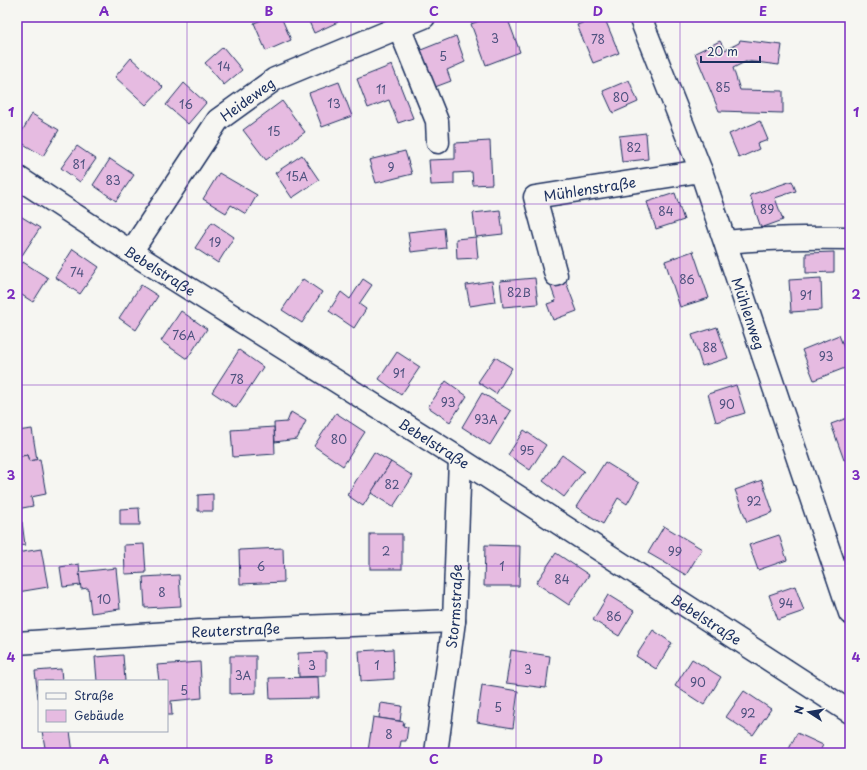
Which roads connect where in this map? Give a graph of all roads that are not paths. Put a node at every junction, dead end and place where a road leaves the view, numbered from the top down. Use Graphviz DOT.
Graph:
graph roads {
  1 [pos="424,17"];
  2 [pos="640,17"];
  3 [pos="399,27"];
  4 [pos="438,142"];
  5 [pos="701,171"];
  6 [pos="17,177"];
  7 [pos="850,238"];
  8 [pos="726,242"];
  9 [pos="131,252"];
  10 [pos="556,276"];
  11 [pos="460,459"];
  12 [pos="850,613"];
  13 [pos="454,621"];
  14 [pos="17,643"];
  15 [pos="850,712"];
  16 [pos="436,753"];
  1 -- 3 [label="street, Heideweg"];
  2 -- 5 [label="street, Mühlenweg"];
  3 -- 4 [label="street"];
  3 -- 9 [label="street, Heideweg"];
  5 -- 8 [label="street, Mühlenweg"];
  5 -- 10 [label="street, Mühlenstraße"];
  6 -- 9 [label="street, Bebelstraße"];
  7 -- 8 [label="street"];
  8 -- 12 [label="street, Mühlenweg"];
  9 -- 11 [label="street, Bebelstraße"];
  11 -- 13 [label="street, Stormstraße"];
  11 -- 15 [label="street, Bebelstraße"];
  13 -- 14 [label="street, Reuterstraße"];
  13 -- 16 [label="street, Stormstraße"];
}
